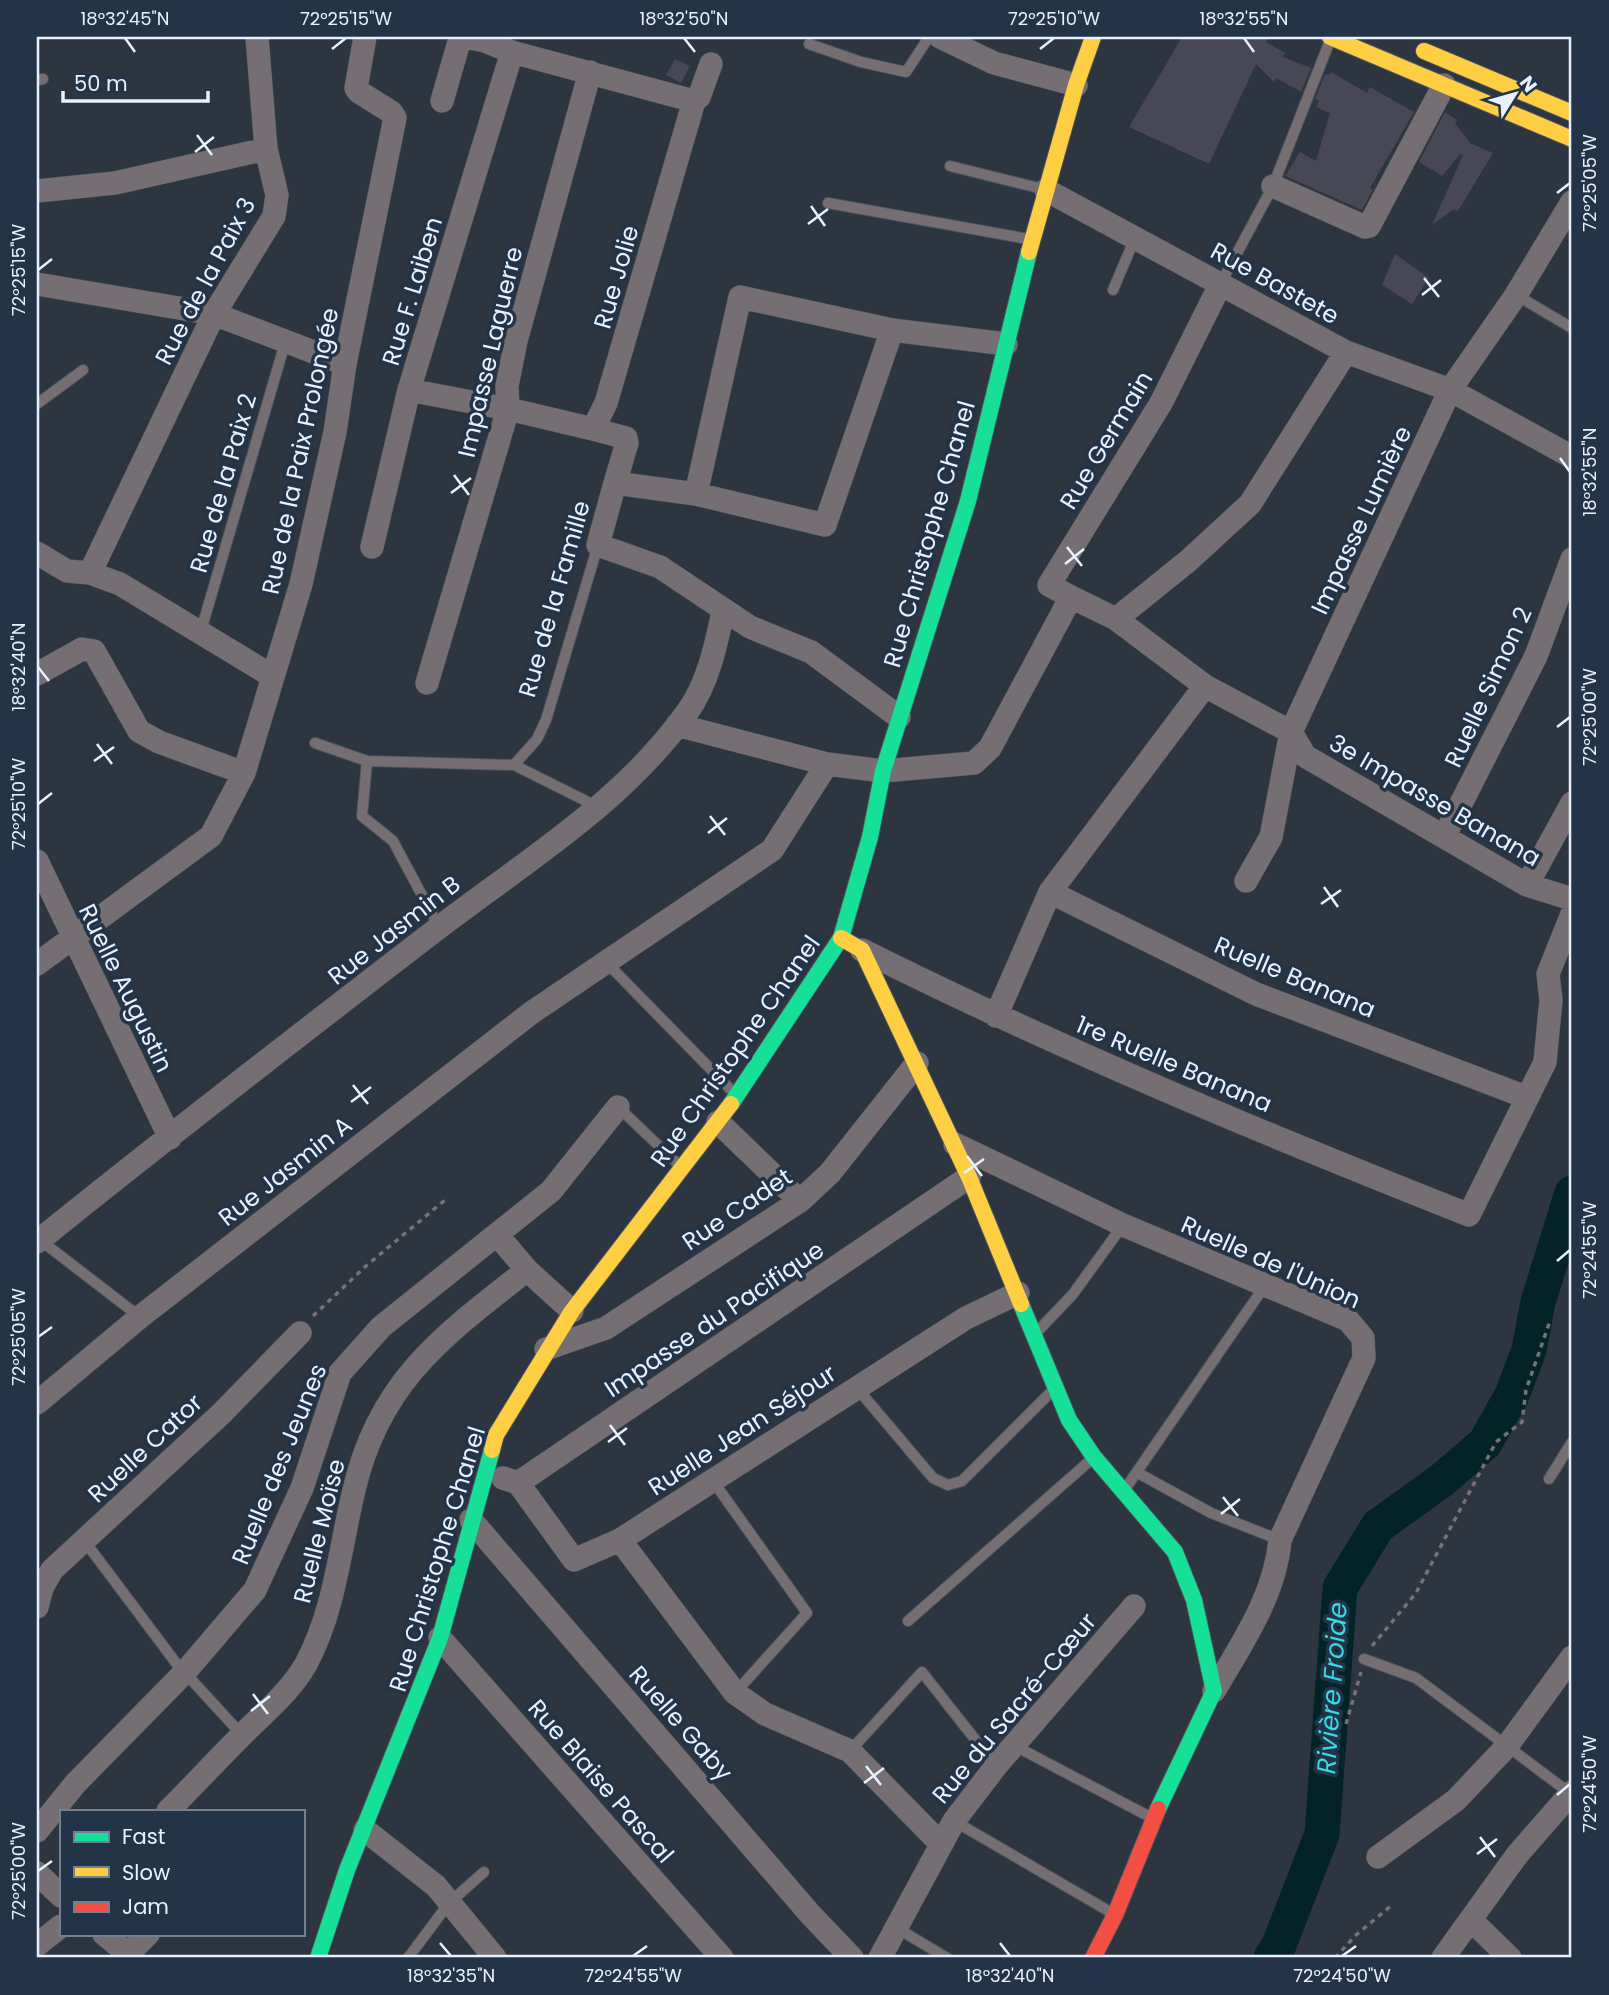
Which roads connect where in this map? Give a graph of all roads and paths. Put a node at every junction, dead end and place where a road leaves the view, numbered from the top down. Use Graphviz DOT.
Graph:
graph roads {
  1 [pos="257,37"];
  2 [pos="365,37"];
  3 [pos="929,37"];
  4 [pos="940,37"];
  5 [pos="1093,37"];
  6 [pos="1331,37"];
  7 [pos="486,39"];
  8 [pos="809,44"];
  9 [pos="1414,47"];
  10 [pos="512,52"];
  11 [pos="711,64"];
  12 [pos="590,72"];
  13 [pos="1076,85"];
  14 [pos="1444,85"];
  15 [pos="442,101"];
  16 [pos="694,101"];
  17 [pos="1572,113"];
  18 [pos="1572,139"];
  19 [pos="266,149"];
  20 [pos="950,166"];
  21 [pos="1273,186"];
  22 [pos="1046,190"];
  23 [pos="37,191"];
  24 [pos="1572,202"];
  25 [pos="828,203"];
  26 [pos="1135,238"];
  27 [pos="1032,240"];
  28 [pos="1222,283"];
  29 [pos="37,284"];
  30 [pos="1112,290"];
  31 [pos="1516,296"];
  32 [pos="214,314"];
  33 [pos="1572,328"];
  34 [pos="892,330"];
  35 [pos="285,343"];
  36 [pos="1006,344"];
  37 [pos="1346,352"];
  38 [pos="345,364"];
  39 [pos="83,370"];
  40 [pos="409,390"];
  41 [pos="1450,390"];
  42 [pos="37,404"];
  43 [pos="508,408"];
  44 [pos="593,429"];
  45 [pos="1572,457"];
  46 [pos="615,483"];
  47 [pos="696,494"];
  48 [pos="598,545"];
  49 [pos="372,547"];
  50 [pos="37,553"];
  51 [pos="1572,559"];
  52 [pos="90,573"];
  53 [pos="1071,597"];
  54 [pos="723,612"];
  55 [pos="1116,619"];
  56 [pos="200,634"];
  57 [pos="37,674"];
  58 [pos="272,676"];
  59 [pos="427,683"];
  60 [pos="1205,686"];
  61 [pos="899,717"];
  62 [pos="677,725"];
  63 [pos="1292,732"];
  64 [pos="314,743"];
  65 [pos="367,761"];
  66 [pos="827,764"];
  67 [pos="514,765"];
  68 [pos="883,771"];
  69 [pos="244,774"];
  70 [pos="1572,803"];
  71 [pos="598,807"];
  72 [pos="1445,835"];
  73 [pos="37,861"];
  74 [pos="1246,881"];
  75 [pos="1527,885"];
  76 [pos="1049,892"];
  77 [pos="1572,899"];
  78 [pos="1572,914"];
  79 [pos="439,927"];
  80 [pos="841,938"];
  81 [pos="73,940"];
  82 [pos="862,950"];
  83 [pos="605,961"];
  84 [pos="37,964"];
  85 [pos="996,1016"];
  86 [pos="917,1063"];
  87 [pos="737,1096"];
  88 [pos="1527,1097"];
  89 [pos="618,1107"];
  90 [pos="718,1122"];
  91 [pos="170,1138"];
  92 [pos="955,1144"];
  93 [pos="683,1169"];
  94 [pos="969,1177"];
  95 [pos="445,1200"];
  96 [pos="800,1201"];
  97 [pos="1123,1225"];
  98 [pos="498,1236"];
  99 [pos="38,1241"];
  100 [pos="527,1270"];
  101 [pos="1265,1287"];
  102 [pos="1018,1293"];
  103 [pos="572,1311"];
  104 [pos="140,1317"];
  105 [pos="1550,1321"];
  106 [pos="300,1333"];
  107 [pos="1034,1335"];
  108 [pos="546,1349"];
  109 [pos="856,1387"];
  110 [pos="1054,1389"];
  111 [pos="37,1403"];
  112 [pos="1572,1442"];
  113 [pos="1094,1457"];
  114 [pos="484,1472"];
  115 [pos="1138,1473"];
  116 [pos="1549,1479"];
  117 [pos="713,1481"];
  118 [pos="518,1483"];
  119 [pos="1124,1491"];
  120 [pos="471,1520"];
  121 [pos="83,1539"];
  122 [pos="620,1540"];
  123 [pos="1280,1540"];
  124 [pos="1134,1606"];
  125 [pos="37,1607"];
  126 [pos="908,1621"];
  127 [pos="440,1638"];
  128 [pos="1572,1657"];
  129 [pos="1364,1660"];
  130 [pos="185,1672"];
  131 [pos="1214,1691"];
  132 [pos="735,1693"];
  133 [pos="1346,1724"];
  134 [pos="242,1735"];
  135 [pos="1015,1746"];
  136 [pos="1507,1746"];
  137 [pos="850,1751"];
  138 [pos="996,1766"];
  139 [pos="1571,1793"];
  140 [pos="169,1810"];
  141 [pos="1154,1819"];
  142 [pos="954,1821"];
  143 [pos="365,1830"];
  144 [pos="37,1831"];
  145 [pos="941,1844"];
  146 [pos="1378,1857"];
  147 [pos="484,1872"];
  148 [pos="37,1873"];
  149 [pos="60,1895"];
  150 [pos="449,1903"];
  151 [pos="1392,1905"];
  152 [pos="1115,1915"];
  153 [pos="1472,1921"];
  154 [pos="60,1927"];
  155 [pos="895,1927"];
  156 [pos="106,1936"];
  157 [pos="146,1936"];
  158 [pos="37,1945"];
  159 [pos="129,1957"];
  160 [pos="318,1958"];
  161 [pos="408,1958"];
  162 [pos="495,1958"];
  163 [pos="722,1958"];
  164 [pos="852,1958"];
  165 [pos="880,1958"];
  166 [pos="947,1958"];
  167 [pos="1093,1958"];
  168 [pos="1335,1958"];
  169 [pos="1443,1958"];
  170 [pos="1510,1958"];
  1 -- 19 [label="street, Rue de la Paix 3"];
  2 -- 38 [label="street, Rue de la Paix Prolongée"];
  3 -- 8 [label="lane"];
  4 -- 13 [label="street"];
  5 -- 13 [label="street, Rue Christophe Chanel"];
  6 -- 14 [label="street"];
  6 -- 21 [label="lane, Rue Germain"];
  7 -- 10 [label="street"];
  7 -- 15 [label="street"];
  9 -- 17 [label="street"];
  10 -- 12 [label="street"];
  10 -- 40 [label="street, Rue F. Laiben"];
  11 -- 16 [label="street, Rue Jolie"];
  12 -- 16 [label="street"];
  12 -- 43 [label="street, Impasse Laguerre"];
  13 -- 22 [label="street, Rue Christophe Chanel"];
  14 -- 18 [label="street"];
  14 -- 21 [label="street"];
  16 -- 44 [label="street, Rue Jolie"];
  19 -- 23 [label="street"];
  19 -- 32 [label="street, Rue de la Paix 3"];
  20 -- 22 [label="lane, Rue Bastete"];
  21 -- 28 [label="lane, Rue Germain"];
  22 -- 26 [label="street, Rue Bastete"];
  22 -- 27 [label="street, Rue Christophe Chanel"];
  24 -- 31 [label="street, Impasse Lumière"];
  25 -- 27 [label="lane"];
  26 -- 28 [label="street, Rue Bastete"];
  26 -- 30 [label="lane"];
  27 -- 36 [label="street, Rue Christophe Chanel"];
  28 -- 37 [label="street, Rue Bastete"];
  28 -- 53 [label="street, Rue Germain"];
  29 -- 32 [label="street"];
  31 -- 33 [label="lane"];
  31 -- 41 [label="street, Impasse Lumière"];
  32 -- 35 [label="street"];
  32 -- 52 [label="street, Rue de la Paix 3"];
  34 -- 36 [label="street"];
  34 -- 47 [label="street, Rue de la Famille"];
  34 -- 47 [label="street"];
  35 -- 38 [label="street"];
  35 -- 56 [label="lane, Rue de la Paix 2"];
  36 -- 61 [label="street, Rue Christophe Chanel"];
  37 -- 41 [label="street, Rue Bastete"];
  37 -- 55 [label="street"];
  38 -- 58 [label="street, Rue de la Paix Prolongée"];
  39 -- 42 [label="lane"];
  40 -- 43 [label="street"];
  40 -- 49 [label="street, Rue F. Laiben"];
  41 -- 45 [label="street, Rue Bastete"];
  41 -- 63 [label="street, Impasse Lumière"];
  43 -- 44 [label="street"];
  43 -- 59 [label="street, Impasse Laguerre"];
  44 -- 46 [label="street"];
  46 -- 47 [label="street, Rue de la Famille"];
  46 -- 48 [label="street, Rue de la Famille"];
  48 -- 54 [label="street"];
  48 -- 67 [label="lane, Rue de la Famille"];
  50 -- 52 [label="street"];
  51 -- 72 [label="street, Ruelle Simon 2"];
  52 -- 56 [label="street"];
  53 -- 55 [label="street, 3e Impasse Banana"];
  53 -- 68 [label="street"];
  54 -- 61 [label="street"];
  54 -- 62 [label="street, Rue Jasmin B"];
  55 -- 60 [label="street, 3e Impasse Banana"];
  56 -- 58 [label="street"];
  57 -- 69 [label="street"];
  58 -- 69 [label="street, Rue de la Paix Prolongée"];
  60 -- 63 [label="street, 3e Impasse Banana"];
  60 -- 76 [label="street"];
  61 -- 68 [label="street, Rue Christophe Chanel"];
  62 -- 66 [label="street"];
  62 -- 71 [label="street, Rue Jasmin B"];
  63 -- 72 [label="street, 3e Impasse Banana"];
  63 -- 74 [label="street, Impasse Lumière"];
  64 -- 65 [label="lane"];
  65 -- 67 [label="lane"];
  65 -- 79 [label="lane"];
  66 -- 68 [label="street"];
  66 -- 83 [label="street, Rue Jasmin A"];
  67 -- 71 [label="lane"];
  68 -- 80 [label="street, Rue Christophe Chanel"];
  69 -- 81 [label="street, Rue de la Paix Prolongée"];
  70 -- 75 [label="street"];
  71 -- 79 [label="street, Rue Jasmin B"];
  72 -- 75 [label="street, 3e Impasse Banana"];
  73 -- 81 [label="street, Ruelle Augustin"];
  75 -- 77 [label="street, 3e Impasse Banana"];
  76 -- 85 [label="street"];
  76 -- 88 [label="street, Ruelle Banana"];
  78 -- 88 [label="street"];
  79 -- 91 [label="street, Rue Jasmin B"];
  80 -- 82 [label="street"];
  80 -- 87 [label="street, Rue Christophe Chanel"];
  81 -- 84 [label="street, Rue de la Paix Prolongée"];
  81 -- 91 [label="street, Ruelle Augustin"];
  82 -- 85 [label="street, 1re Ruelle Banana"];
  82 -- 86 [label="street"];
  83 -- 87 [label="lane"];
  83 -- 104 [label="street, Rue Jasmin A"];
  85 -- 88 [label="street, 1re Ruelle Banana"];
  86 -- 92 [label="street"];
  86 -- 96 [label="street, Rue Cadet"];
  87 -- 90 [label="street, Rue Christophe Chanel"];
  89 -- 93 [label="lane"];
  89 -- 98 [label="street, Ruelle des Jeunes"];
  90 -- 93 [label="street, Rue Christophe Chanel"];
  90 -- 96 [label="street"];
  91 -- 99 [label="street, Rue Jasmin B"];
  92 -- 94 [label="street"];
  92 -- 97 [label="street, Ruelle de l'Union"];
  93 -- 103 [label="street, Rue Christophe Chanel"];
  94 -- 102 [label="street"];
  94 -- 118 [label="street, Impasse du Pacifique"];
  95 -- 106 [label="path"];
  96 -- 108 [label="street, Rue Cadet"];
  97 -- 101 [label="street, Ruelle de l'Union"];
  97 -- 107 [label="lane"];
  98 -- 100 [label="street"];
  98 -- 130 [label="street, Ruelle des Jeunes"];
  99 -- 104 [label="lane"];
  100 -- 103 [label="street"];
  100 -- 134 [label="street, Ruelle Moïse"];
  101 -- 115 [label="lane"];
  101 -- 123 [label="street, Ruelle de l'Union"];
  102 -- 107 [label="street"];
  102 -- 109 [label="street, Ruelle Jean Séjour"];
  103 -- 108 [label="street, Rue Christophe Chanel"];
  104 -- 111 [label="street, Rue Jasmin A"];
  105 -- 129 [label="path"];
  106 -- 121 [label="street, Ruelle Cator"];
  107 -- 110 [label="street"];
  108 -- 114 [label="street, Rue Christophe Chanel"];
  109 -- 110 [label="lane"];
  109 -- 117 [label="street, Ruelle Jean Séjour"];
  110 -- 113 [label="street"];
  112 -- 116 [label="lane"];
  113 -- 119 [label="street"];
  113 -- 126 [label="lane"];
  114 -- 118 [label="street"];
  114 -- 120 [label="street, Rue Christophe Chanel"];
  115 -- 119 [label="lane"];
  115 -- 123 [label="lane"];
  117 -- 122 [label="street, Ruelle Jean Séjour"];
  117 -- 132 [label="lane"];
  118 -- 122 [label="street, Ruelle Jean Séjour"];
  119 -- 131 [label="street"];
  120 -- 127 [label="street, Rue Christophe Chanel"];
  120 -- 164 [label="street, Ruelle Gaby"];
  121 -- 125 [label="street, Ruelle Cator"];
  121 -- 130 [label="lane"];
  122 -- 132 [label="street"];
  123 -- 131 [label="street, Ruelle de l'Union"];
  124 -- 135 [label="street, Rue du Sacré-Cœur"];
  127 -- 143 [label="street, Rue Christophe Chanel"];
  127 -- 163 [label="street, Rue Blaise Pascal"];
  128 -- 136 [label="street"];
  129 -- 133 [label="path"];
  129 -- 136 [label="lane"];
  130 -- 134 [label="lane"];
  130 -- 144 [label="street, Ruelle des Jeunes"];
  131 -- 141 [label="street"];
  132 -- 137 [label="street"];
  134 -- 140 [label="street, Ruelle Moïse"];
  135 -- 138 [label="street, Rue du Sacré-Cœur"];
  135 -- 141 [label="lane"];
  136 -- 139 [label="lane"];
  136 -- 146 [label="street"];
  137 -- 138 [label="lane"];
  137 -- 145 [label="street"];
  138 -- 142 [label="street, Rue du Sacré-Cœur"];
  139 -- 153 [label="street"];
  141 -- 152 [label="street"];
  142 -- 145 [label="street, Rue du Sacré-Cœur"];
  142 -- 152 [label="lane"];
  143 -- 150 [label="street"];
  143 -- 160 [label="street, Rue Christophe Chanel"];
  145 -- 155 [label="street, Rue du Sacré-Cœur"];
  147 -- 150 [label="lane"];
  148 -- 149 [label="street"];
  150 -- 161 [label="lane"];
  150 -- 162 [label="street"];
  151 -- 168 [label="path"];
  152 -- 167 [label="street"];
  153 -- 169 [label="street"];
  153 -- 170 [label="street"];
  154 -- 158 [label="street"];
  155 -- 165 [label="street, Rue du Sacré-Cœur"];
  155 -- 166 [label="lane"];
  156 -- 159 [label="street"];
  157 -- 159 [label="street"];
}
